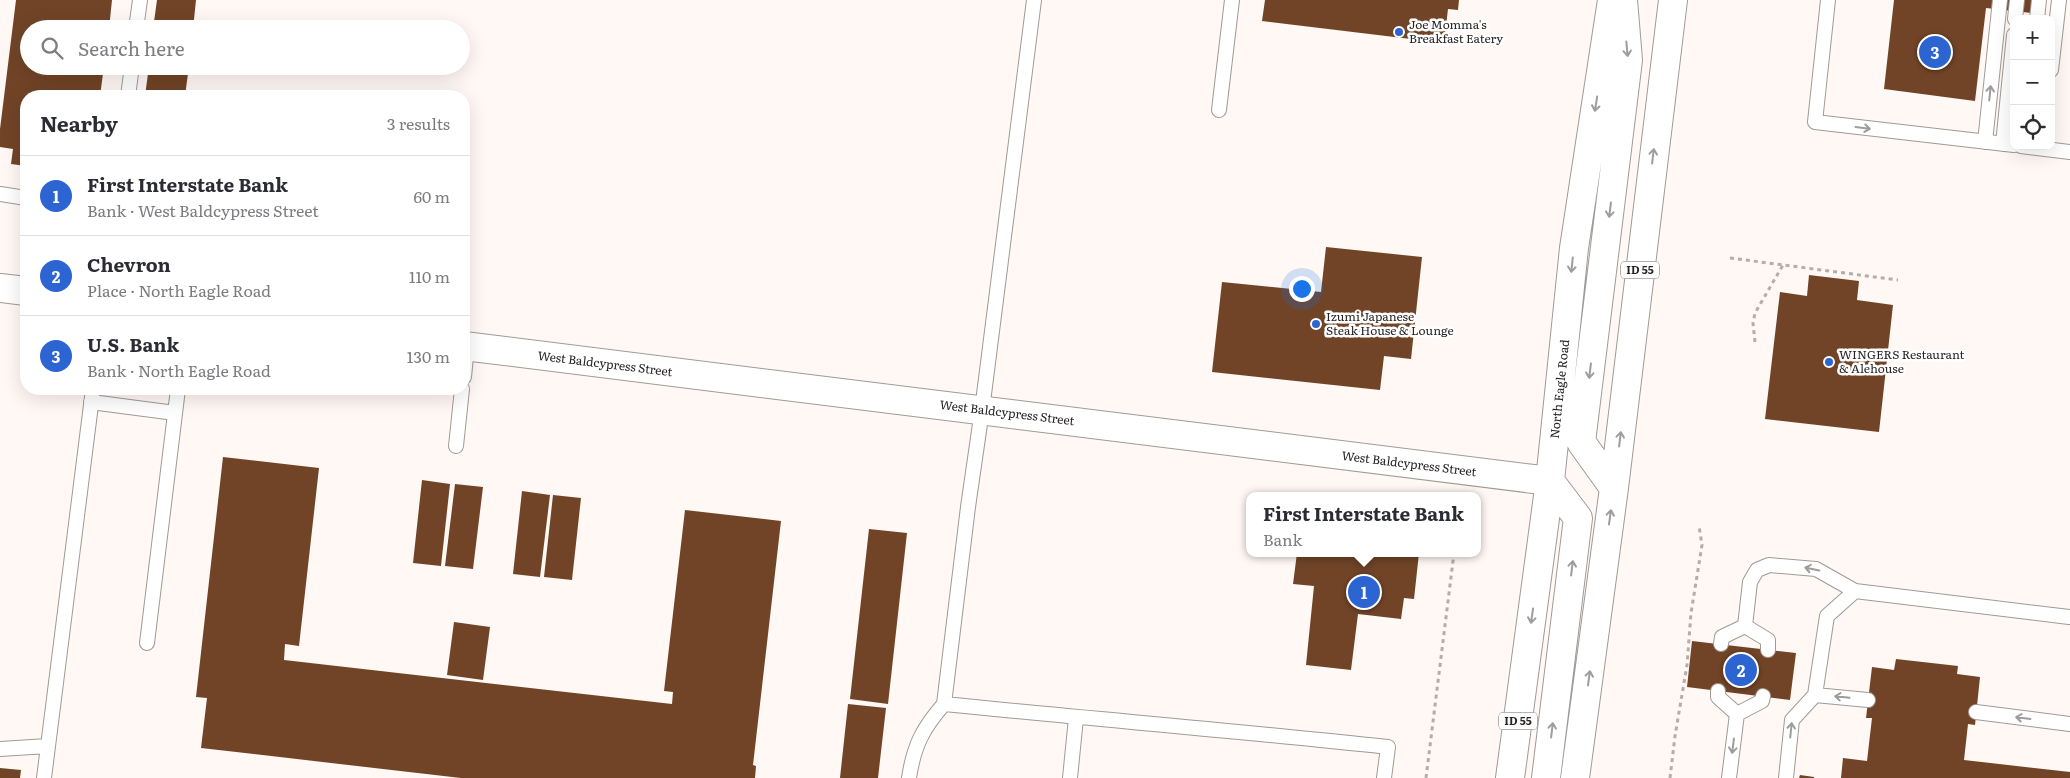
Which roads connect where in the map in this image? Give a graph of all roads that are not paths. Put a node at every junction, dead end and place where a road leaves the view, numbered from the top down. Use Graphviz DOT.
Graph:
graph roads {
  1 [pos="140,0"];
  2 [pos="1034,0"];
  3 [pos="1232,0"];
  4 [pos="1612,0"];
  5 [pos="1623,0"];
  6 [pos="1673,0"];
  7 [pos="1828,0"];
  8 [pos="2000,0"];
  9 [pos="2017,0"];
  10 [pos="2039,0"];
  11 [pos="2059,0"];
  12 [pos="2015,15"];
  13 [pos="2037,15"];
  14 [pos="137,20"];
  15 [pos="2013,60"];
  16 [pos="2052,60"];
  17 [pos="131,75"];
  18 [pos="129,90"];
  19 [pos="1219,110"];
  20 [pos="1985,142"];
  21 [pos="2008,145"];
  22 [pos="2055,149"];
  23 [pos="2070,152"];
  24 [pos="0,194"];
  25 [pos="20,197"];
  26 [pos="0,288"];
  27 [pos="20,290"];
  28 [pos="470,347"];
  29 [pos="92,395"];
  30 [pos="177,395"];
  31 [pos="461,395"];
  32 [pos="982,410"];
  33 [pos="175,413"];
  34 [pos="456,446"];
  35 [pos="1550,481"];
  36 [pos="1614,488"];
  37 [pos="1854,591"];
  38 [pos="2070,616"];
  39 [pos="1745,626"];
  40 [pos="147,643"];
  41 [pos="1721,644"];
  42 [pos="1768,650"];
  43 [pos="1718,691"];
  44 [pos="1815,695"];
  45 [pos="1763,696"];
  46 [pos="1868,700"];
  47 [pos="944,704"];
  48 [pos="1976,712"];
  49 [pos="1737,714"];
  50 [pos="1076,718"];
  51 [pos="2070,724"];
  52 [pos="48,746"];
  53 [pos="0,749"];
  54 [pos="44,778"];
  55 [pos="910,778"];
  56 [pos="1070,778"];
  57 [pos="1384,778"];
  58 [pos="1510,778"];
  59 [pos="1546,778"];
  60 [pos="1576,778"];
  61 [pos="1729,778"];
  62 [pos="1786,778"];
  1 -- 14 [label="lane"];
  2 -- 32 [label="lane"];
  3 -- 19 [label="lane"];
  4 -- 35 [label="main road, North Eagle Road / ID 55, one-way"];
  5 -- 36 [label="main road, one-way"];
  36 -- 6 [label="main road, ID 55, one-way"];
  7 -- 20 [label="lane, one-way"];
  20 -- 8 [label="lane, one-way"];
  9 -- 12 [label="lane"];
  10 -- 13 [label="lane"];
  11 -- 16 [label="lane"];
  15 -- 21 [label="lane"];
  17 -- 18 [label="lane"];
  20 -- 21 [label="lane"];
  22 -- 23 [label="lane"];
  24 -- 25 [label="lane"];
  26 -- 27 [label="main road"];
  28 -- 32 [label="main road, West Baldcypress Street"];
  29 -- 33 [label="lane"];
  29 -- 52 [label="lane"];
  30 -- 33 [label="lane"];
  31 -- 34 [label="lane"];
  32 -- 35 [label="main road, West Baldcypress Street"];
  32 -- 47 [label="lane"];
  33 -- 40 [label="lane"];
  35 -- 58 [label="main road, North Eagle Road / ID 55, one-way"];
  59 -- 35 [label="main road, one-way"];
  60 -- 36 [label="main road, ID 55, one-way"];
  37 -- 38 [label="lane"];
  37 -- 39 [label="lane, one-way"];
  37 -- 44 [label="lane"];
  39 -- 41 [label="lane"];
  39 -- 42 [label="lane"];
  43 -- 49 [label="lane"];
  46 -- 44 [label="lane, one-way"];
  62 -- 44 [label="lane, one-way"];
  45 -- 49 [label="lane"];
  47 -- 50 [label="lane"];
  47 -- 55 [label="lane"];
  51 -- 48 [label="lane, one-way"];
  49 -- 61 [label="lane, one-way"];
  50 -- 56 [label="lane"];
  50 -- 57 [label="lane"];
  52 -- 53 [label="lane"];
  52 -- 54 [label="lane"];
}
